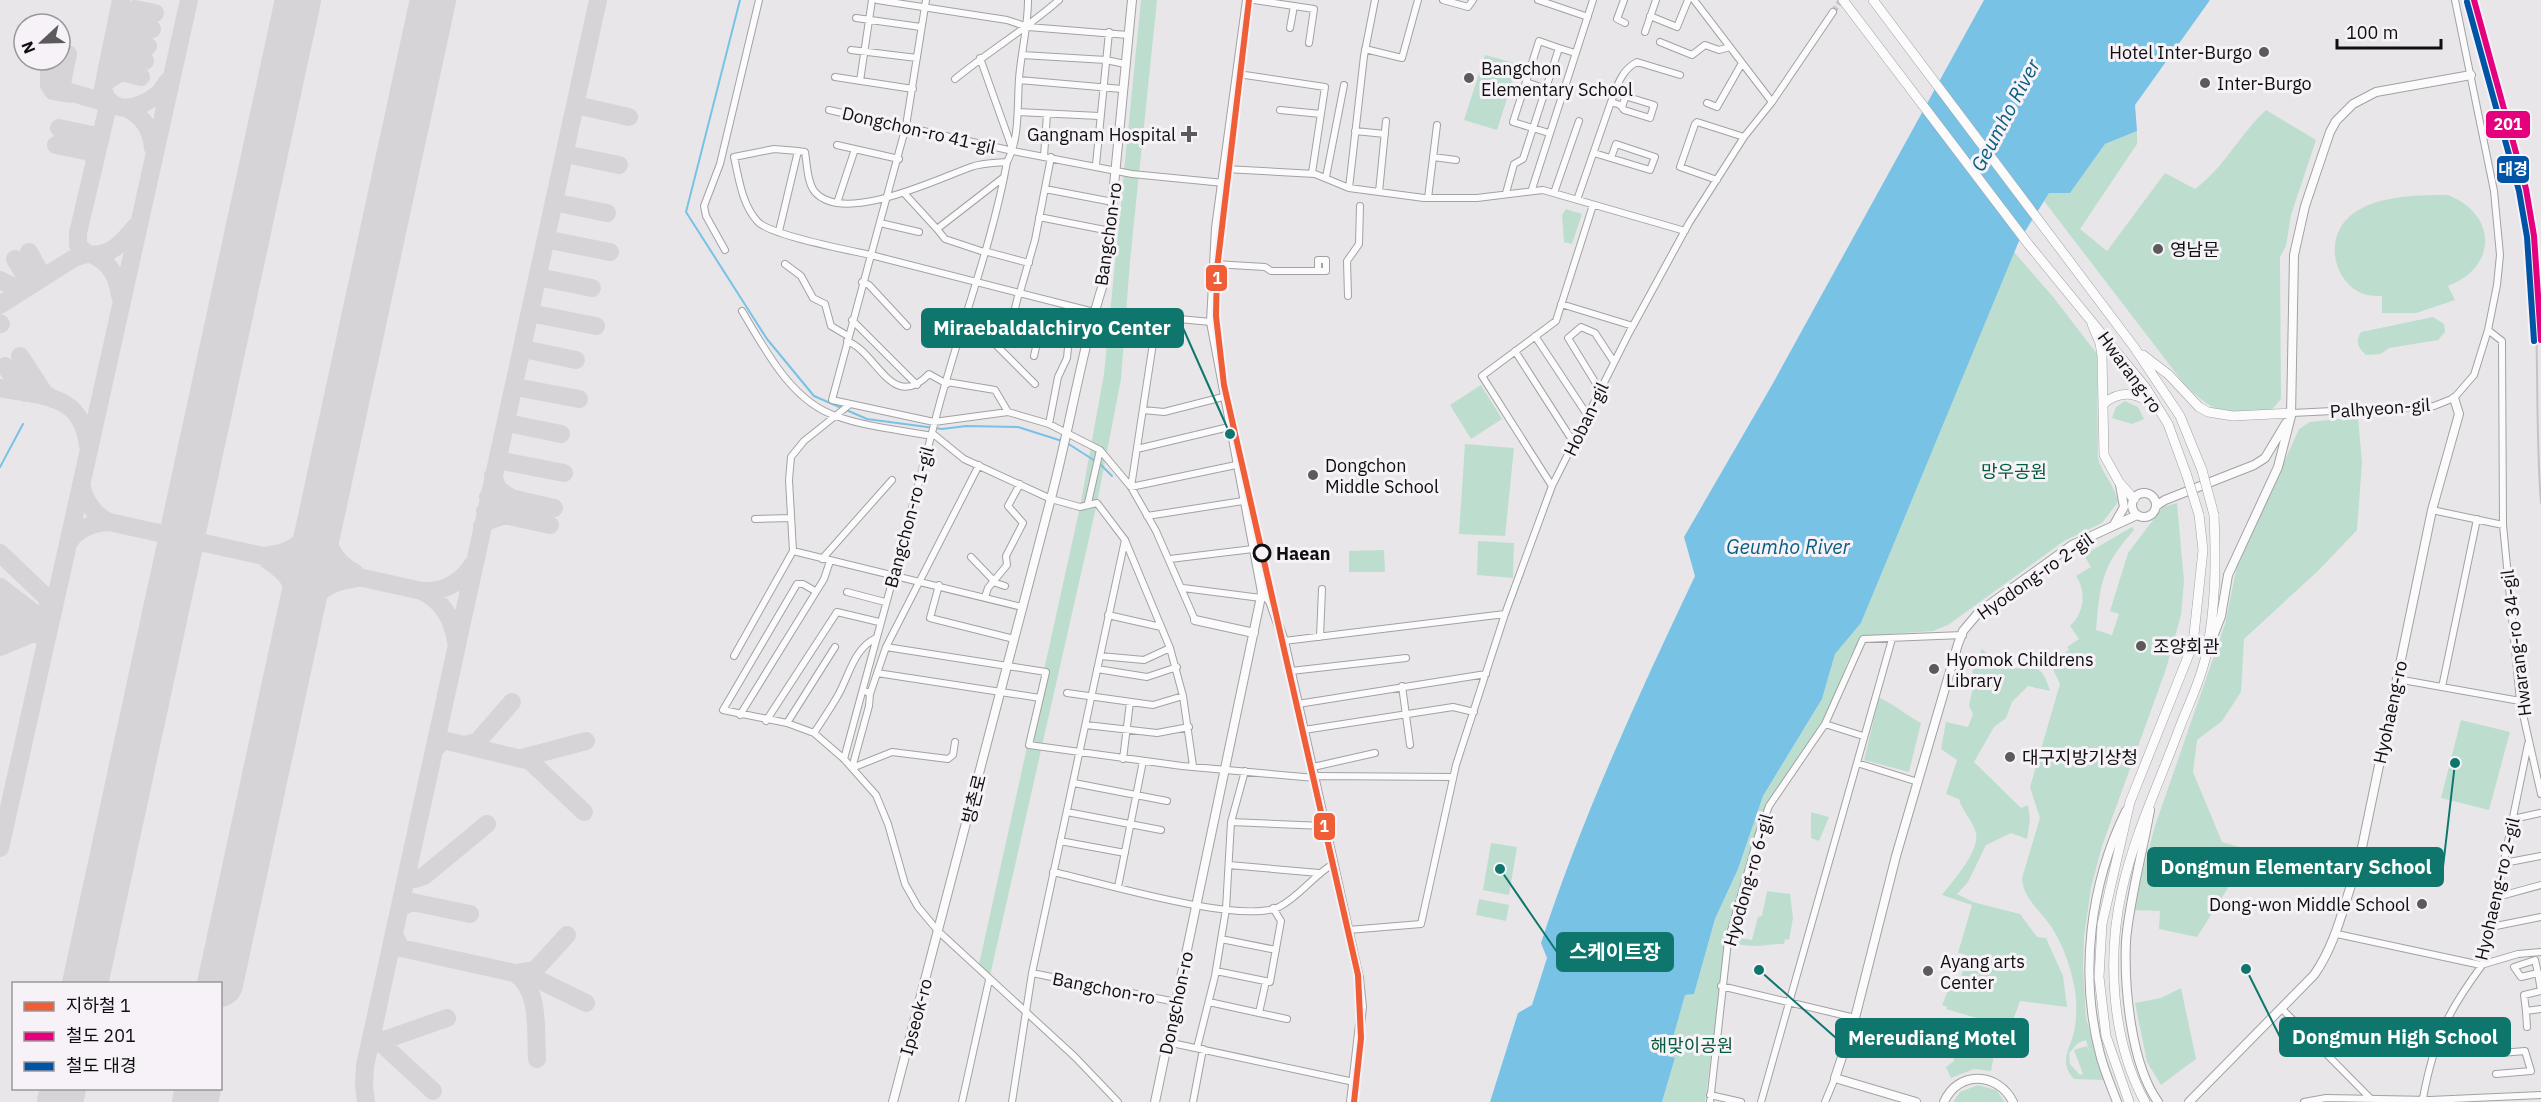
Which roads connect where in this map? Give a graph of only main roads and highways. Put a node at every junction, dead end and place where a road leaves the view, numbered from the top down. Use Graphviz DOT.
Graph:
graph roads {
  1 [pos="1843,0"];
  2 [pos="1873,0"];
  3 [pos="2078,303"];
  4 [pos="2134,346"];
  5 [pos="2103,404"];
  6 [pos="2291,414"];
  7 [pos="2168,424"];
  8 [pos="2135,500"];
  9 [pos="2129,1102"];
  10 [pos="2145,1102"];
  1 -- 3 [label="main road, Hwarang-ro"];
  2 -- 4 [label="main road, Hwarang-ro"];
  3 -- 5 [label="main road"];
  3 -- 7 [label="main road, Hwarang-ro"];
  4 -- 6 [label="main road"];
  4 -- 10 [label="main road, Hwarang-ro, bridge"];
  5 -- 7 [label="main road"];
  5 -- 8 [label="main road"];
  7 -- 9 [label="main road, Hwarang-ro, bridge"];
}
